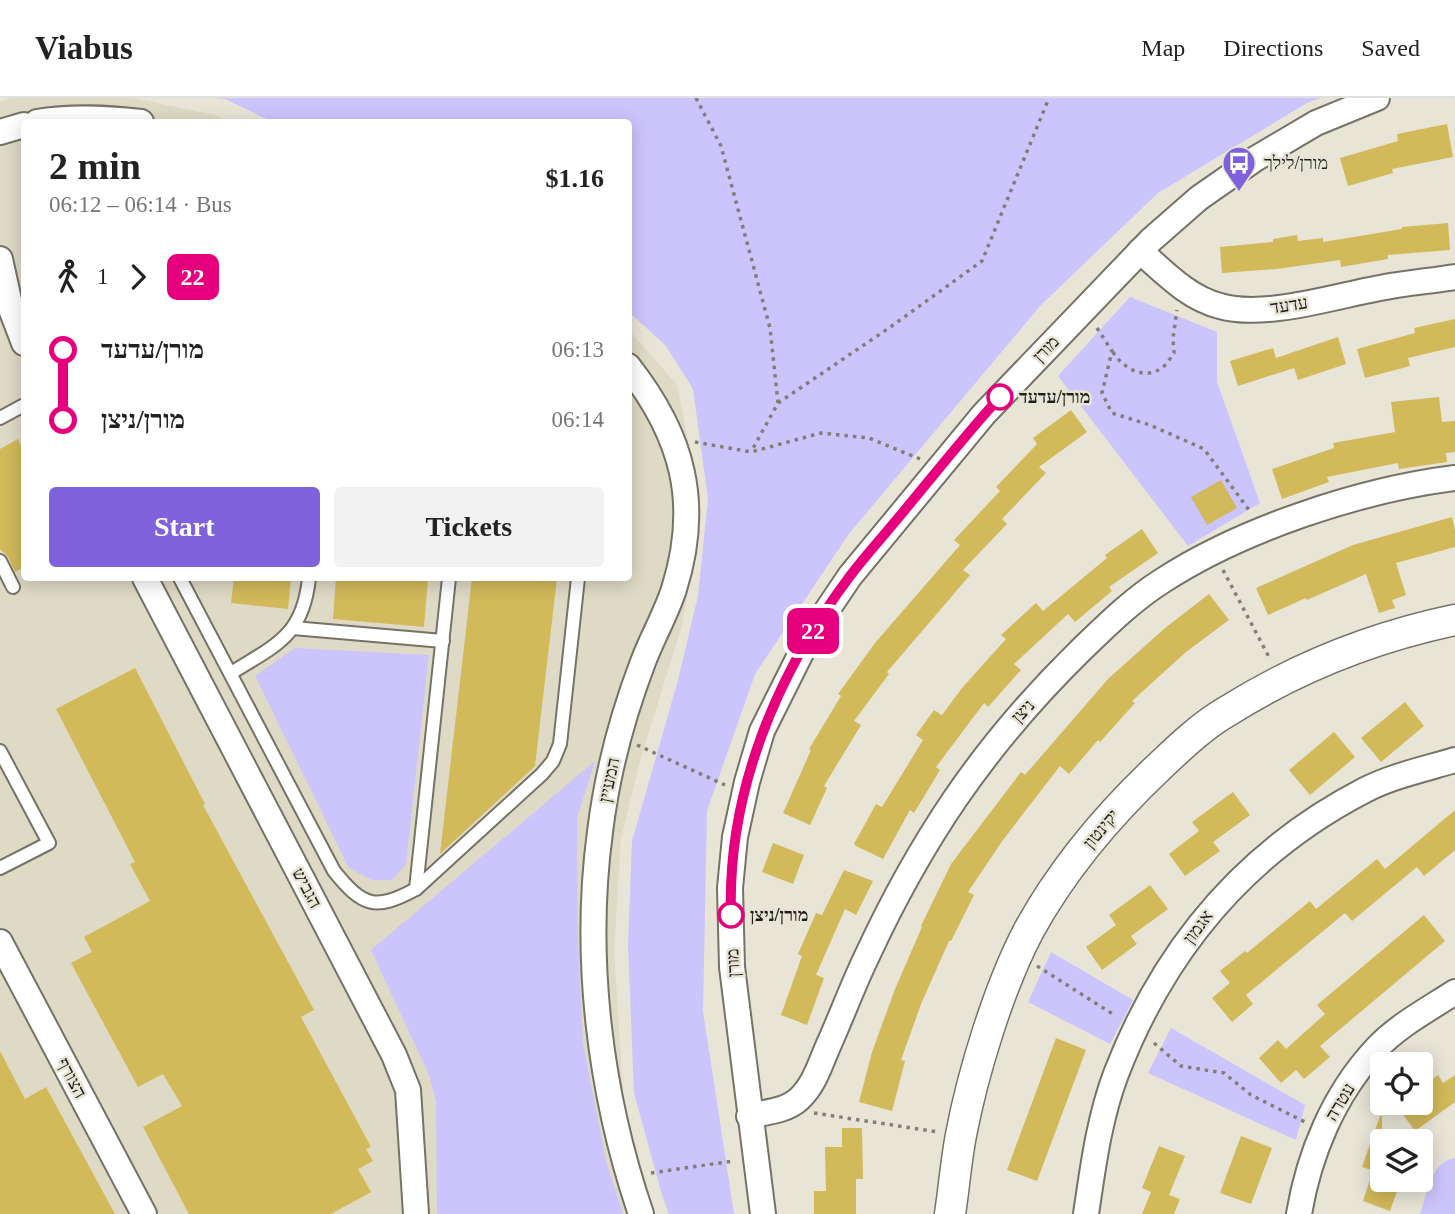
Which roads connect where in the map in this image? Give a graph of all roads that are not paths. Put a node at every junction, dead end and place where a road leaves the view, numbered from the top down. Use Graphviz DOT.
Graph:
graph roads {
  1 [pos="1377,98"];
  2 [pos="57,119"];
  3 [pos="113,119"];
  4 [pos="21,126"];
  5 [pos="0,131"];
  6 [pos="1140,251"];
  7 [pos="0,259"];
  8 [pos="1455,277"];
  9 [pos="21,335"];
  10 [pos="632,372"];
  11 [pos="21,407"];
  12 [pos="0,418"];
  13 [pos="1455,478"];
  14 [pos="0,561"];
  15 [pos="147,581"];
  16 [pos="182,581"];
  17 [pos="309,581"];
  18 [pos="449,581"];
  19 [pos="578,581"];
  20 [pos="13,587"];
  21 [pos="1455,620"];
  22 [pos="293,628"];
  23 [pos="443,641"];
  24 [pos="231,673"];
  25 [pos="0,751"];
  26 [pos="1455,760"];
  27 [pos="0,868"];
  28 [pos="416,889"];
  29 [pos="0,942"];
  30 [pos="1455,992"];
  31 [pos="749,1116"];
  32 [pos="144,1214"];
  33 [pos="416,1214"];
  34 [pos="641,1214"];
  35 [pos="763,1214"];
  36 [pos="950,1214"];
  37 [pos="1086,1214"];
  38 [pos="1299,1214"];
  1 -- 6 [label="street, מורן"];
  2 -- 3 [label="street"];
  4 -- 5 [label="street"];
  6 -- 8 [label="street, עדעד"];
  6 -- 31 [label="street, מורן"];
  7 -- 9 [label="street"];
  10 -- 34 [label="street, המעיין"];
  11 -- 12 [label="lane"];
  13 -- 31 [label="street, ניצן"];
  14 -- 20 [label="lane"];
  15 -- 33 [label="street, הגביש"];
  16 -- 24 [label="lane"];
  17 -- 22 [label="lane"];
  18 -- 23 [label="lane"];
  19 -- 28 [label="lane"];
  21 -- 36 [label="street, יקינטון"];
  22 -- 23 [label="lane"];
  22 -- 24 [label="lane"];
  23 -- 28 [label="lane"];
  24 -- 28 [label="lane"];
  25 -- 27 [label="lane"];
  26 -- 37 [label="street, אגמון"];
  29 -- 32 [label="street, הצורף"];
  30 -- 38 [label="street, עטרה"];
  31 -- 35 [label="street, מורן"];
}
